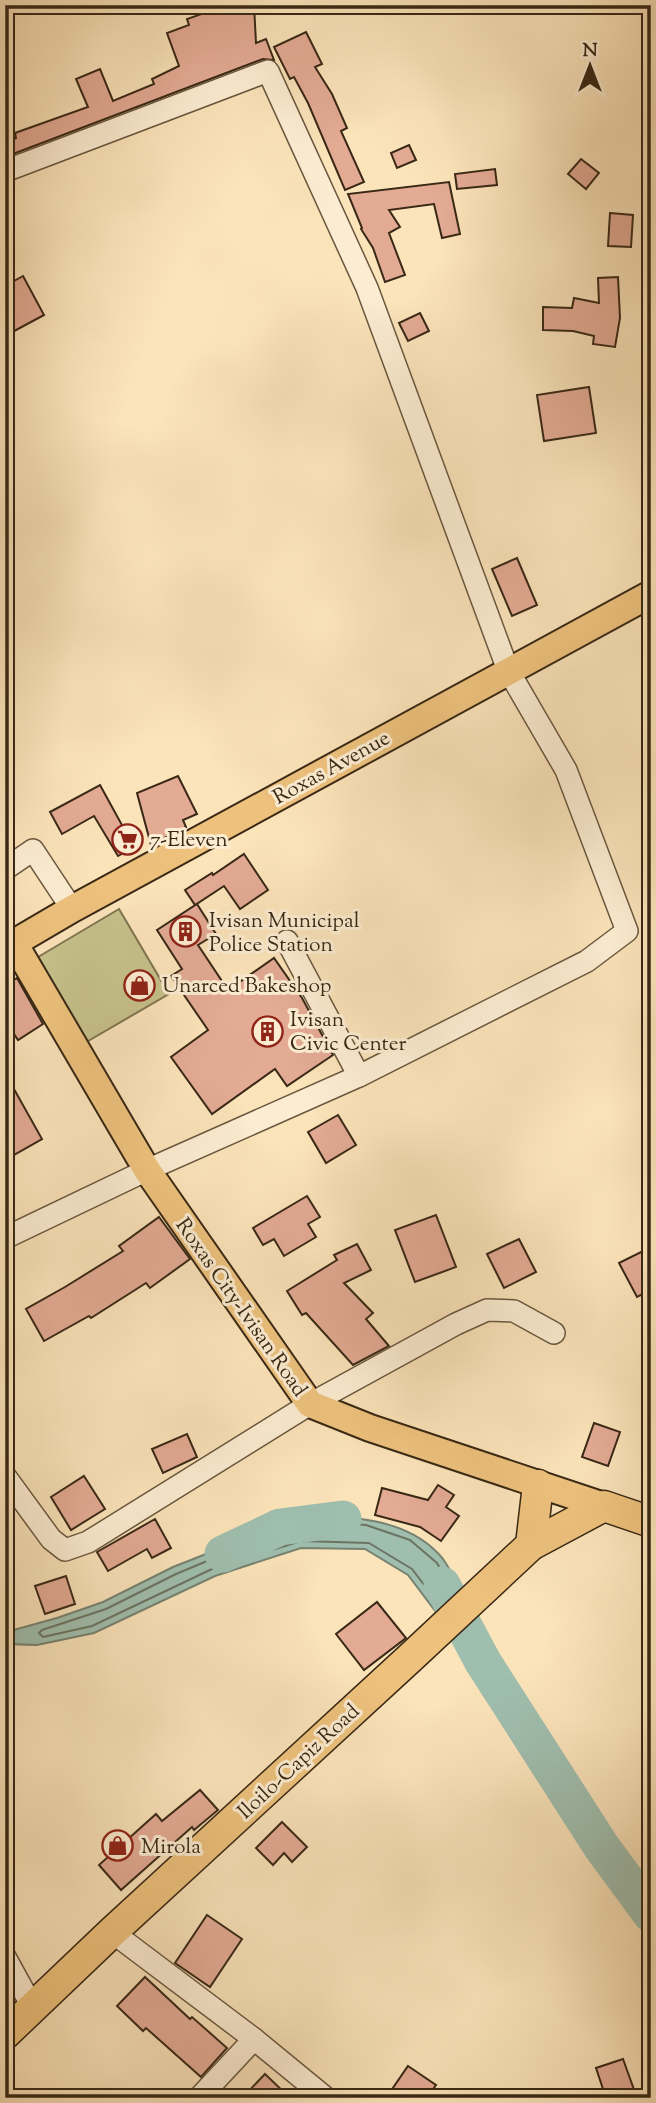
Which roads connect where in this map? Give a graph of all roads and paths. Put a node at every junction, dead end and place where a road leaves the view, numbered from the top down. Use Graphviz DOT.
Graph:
graph roads {
  1 [pos="5,172"];
  2 [pos="651,594"];
  3 [pos="508,670"];
  4 [pos="5,869"];
  5 [pos="72,909"];
  6 [pos="9,937"];
  7 [pos="287,941"];
  8 [pos="359,1076"];
  9 [pos="147,1170"];
  10 [pos="5,1238"];
  11 [pos="554,1333"];
  12 [pos="310,1404"];
  13 [pos="5,1476"];
  14 [pos="538,1485"];
  15 [pos="604,1506"];
  16 [pos="651,1522"];
  17 [pos="530,1545"];
  18 [pos="112,1932"];
  19 [pos="5,1957"];
  20 [pos="33,2008"];
  21 [pos="5,2034"];
  22 [pos="254,2039"];
  23 [pos="199,2098"];
  24 [pos="326,2098"];
  1 -- 3 [label="street"];
  2 -- 3 [label="main road, Roxas Avenue"];
  3 -- 5 [label="main road, Roxas Avenue"];
  3 -- 8 [label="street"];
  4 -- 5 [label="street"];
  5 -- 6 [label="main road, Roxas Avenue"];
  6 -- 9 [label="main road, Roxas City-Ivisan Road"];
  7 -- 8 [label="street"];
  8 -- 9 [label="street"];
  9 -- 10 [label="street"];
  9 -- 12 [label="main road, Roxas City-Ivisan Road"];
  11 -- 12 [label="street"];
  12 -- 13 [label="street"];
  12 -- 14 [label="main road, Roxas City-Ivisan Road"];
  14 -- 15 [label="main road, Roxas City-Ivisan Road"];
  14 -- 17 [label="highway"];
  15 -- 16 [label="highway"];
  15 -- 17 [label="highway, Iloilo-Capiz Road"];
  17 -- 18 [label="highway, Iloilo-Capiz Road"];
  18 -- 20 [label="highway, Iloilo-Capiz Road"];
  18 -- 22 [label="street"];
  19 -- 20 [label="street"];
  20 -- 21 [label="highway, Iloilo-Capiz Road"];
  22 -- 23 [label="street"];
  22 -- 24 [label="street"];
}
